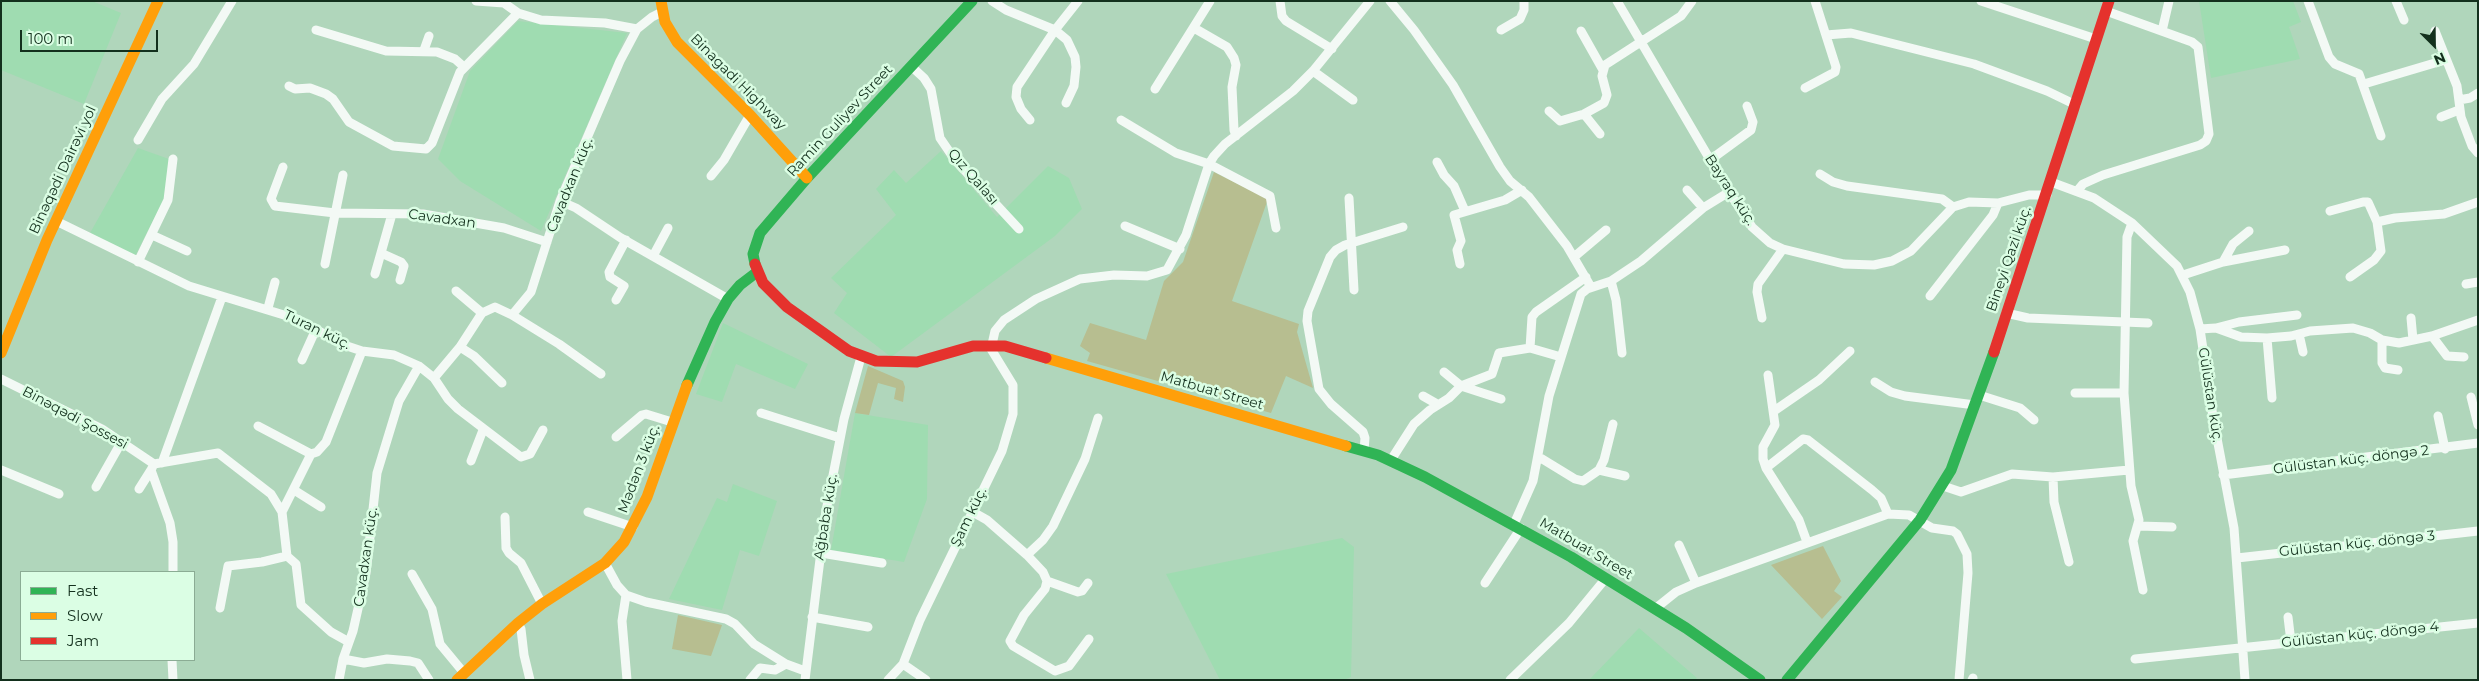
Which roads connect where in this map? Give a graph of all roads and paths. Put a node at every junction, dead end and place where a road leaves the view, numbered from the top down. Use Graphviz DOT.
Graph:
graph roads {
  1 [pos="158,1"];
  2 [pos="232,1"];
  3 [pos="476,1"];
  4 [pos="972,1"];
  5 [pos="992,1"];
  6 [pos="1078,1"];
  7 [pos="1210,1"];
  8 [pos="1280,1"];
  9 [pos="1370,1"];
  10 [pos="1390,1"];
  11 [pos="1524,1"];
  12 [pos="1617,1"];
  13 [pos="1692,1"];
  14 [pos="1815,1"];
  15 [pos="1981,1"];
  16 [pos="2169,1"];
  17 [pos="2308,1"];
  18 [pos="2396,1"];
  19 [pos="493,2"];
  20 [pos="2107,6"];
  21 [pos="662,7"];
  22 [pos="518,13"];
  23 [pos="2404,20"];
  24 [pos="637,28"];
  25 [pos="1194,28"];
  26 [pos="316,30"];
  27 [pos="1055,30"];
  28 [pos="1501,30"];
  29 [pos="1581,31"];
  30 [pos="2162,31"];
  31 [pos="2435,32"];
  32 [pos="1826,34"];
  33 [pos="428,36"];
  34 [pos="2096,38"];
  35 [pos="1641,42"];
  36 [pos="1332,48"];
  37 [pos="424,50"];
  38 [pos="2446,60"];
  39 [pos="464,67"];
  40 [pos="912,67"];
  41 [pos="1603,70"];
  42 [pos="1313,71"];
  43 [pos="2364,84"];
  44 [pos="289,86"];
  45 [pos="1805,88"];
  46 [pos="1155,89"];
  47 [pos="2478,92"];
  48 [pos="1353,100"];
  49 [pos="2459,100"];
  50 [pos="1066,104"];
  51 [pos="2076,105"];
  52 [pos="1747,106"];
  53 [pos="2459,110"];
  54 [pos="1549,111"];
  55 [pos="750,114"];
  56 [pos="1584,114"];
  57 [pos="2441,117"];
  58 [pos="1030,120"];
  59 [pos="1121,120"];
  60 [pos="1600,134"];
  61 [pos="1236,136"];
  62 [pos="2381,136"];
  63 [pos="138,140"];
  64 [pos="2478,153"];
  65 [pos="173,159"];
  66 [pos="1710,160"];
  67 [pos="1437,162"];
  68 [pos="1209,164"];
  69 [pos="283,167"];
  70 [pos="1820,174"];
  71 [pos="344,175"];
  72 [pos="711,176"];
  73 [pos="807,178"];
  74 [pos="2051,182"];
  75 [pos="1522,190"];
  76 [pos="1687,190"];
  77 [pos="2078,190"];
  78 [pos="1728,192"];
  79 [pos="2047,195"];
  80 [pos="1349,198"];
  81 [pos="560,201"];
  82 [pos="2478,202"];
  83 [pos="1998,203"];
  84 [pos="1954,207"];
  85 [pos="1703,208"];
  86 [pos="1465,211"];
  87 [pos="2330,211"];
  88 [pos="335,212"];
  89 [pos="392,214"];
  90 [pos="56,221"];
  91 [pos="2377,222"];
  92 [pos="2132,223"];
  93 [pos="1125,226"];
  94 [pos="1403,227"];
  95 [pos="668,228"];
  96 [pos="1276,228"];
  97 [pos="1019,229"];
  98 [pos="1606,230"];
  99 [pos="2249,231"];
  100 [pos="152,235"];
  101 [pos="626,240"];
  102 [pos="547,242"];
  103 [pos="1350,243"];
  104 [pos="1783,249"];
  105 [pos="1180,250"];
  106 [pos="2285,250"];
  107 [pos="187,251"];
  108 [pos="381,253"];
  109 [pos="653,256"];
  110 [pos="1574,257"];
  111 [pos="138,262"];
  112 [pos="2223,262"];
  113 [pos="325,264"];
  114 [pos="1460,264"];
  115 [pos="756,272"];
  116 [pos="375,274"];
  117 [pos="2183,275"];
  118 [pos="1586,276"];
  119 [pos="2350,277"];
  120 [pos="400,280"];
  121 [pos="1611,281"];
  122 [pos="275,282"];
  123 [pos="2478,282"];
  124 [pos="2466,284"];
  125 [pos="1591,288"];
  126 [pos="1354,290"];
  127 [pos="456,291"];
  128 [pos="1930,296"];
  129 [pos="222,297"];
  130 [pos="728,299"];
  131 [pos="616,300"];
  132 [pos="268,308"];
  133 [pos="2006,313"];
  134 [pos="482,314"];
  135 [pos="2297,315"];
  136 [pos="512,316"];
  137 [pos="1762,318"];
  138 [pos="2412,318"];
  139 [pos="2478,320"];
  140 [pos="2126,321"];
  141 [pos="2148,322"];
  142 [pos="2216,328"];
  143 [pos="316,329"];
  144 [pos="2200,329"];
  145 [pos="2299,334"];
  146 [pos="2432,336"];
  147 [pos="2267,338"];
  148 [pos="2382,340"];
  149 [pos="2413,340"];
  150 [pos="991,345"];
  151 [pos="460,347"];
  152 [pos="1530,348"];
  153 [pos="362,351"];
  154 [pos="1850,351"];
  155 [pos="2303,352"];
  156 [pos="1,353"];
  157 [pos="1622,353"];
  158 [pos="860,357"];
  159 [pos="1561,357"];
  160 [pos="2464,357"];
  161 [pos="302,360"];
  162 [pos="418,366"];
  163 [pos="2398,370"];
  164 [pos="1444,372"];
  165 [pos="600,374"];
  166 [pos="1768,375"];
  167 [pos="434,378"];
  168 [pos="1,379"];
  169 [pos="1875,382"];
  170 [pos="502,383"];
  171 [pos="1461,386"];
  172 [pos="2124,392"];
  173 [pos="2075,393"];
  174 [pos="1423,396"];
  175 [pos="2471,397"];
  176 [pos="2272,398"];
  177 [pos="1501,399"];
  178 [pos="1977,400"];
  179 [pos="1437,404"];
  180 [pos="1774,411"];
  181 [pos="761,413"];
  182 [pos="2438,416"];
  183 [pos="1098,418"];
  184 [pos="2034,420"];
  185 [pos="672,422"];
  186 [pos="1614,424"];
  187 [pos="258,426"];
  188 [pos="2478,426"];
  189 [pos="483,430"];
  190 [pos="543,430"];
  191 [pos="616,437"];
  192 [pos="840,438"];
  193 [pos="122,441"];
  194 [pos="2478,443"];
  195 [pos="2445,449"];
  196 [pos="1364,451"];
  197 [pos="311,454"];
  198 [pos="1539,457"];
  199 [pos="1391,460"];
  200 [pos="471,462"];
  201 [pos="156,466"];
  202 [pos="1766,468"];
  203 [pos="1,470"];
  204 [pos="1599,470"];
  205 [pos="2129,470"];
  206 [pos="2223,475"];
  207 [pos="1625,476"];
  208 [pos="2053,477"];
  209 [pos="1943,486"];
  210 [pos="96,487"];
  211 [pos="140,489"];
  212 [pos="294,490"];
  213 [pos="59,494"];
  214 [pos="320,507"];
  215 [pos="971,511"];
  216 [pos="282,512"];
  217 [pos="588,512"];
  218 [pos="1888,514"];
  219 [pos="505,517"];
  220 [pos="1920,520"];
  221 [pos="1517,526"];
  222 [pos="2138,526"];
  223 [pos="633,527"];
  224 [pos="2172,527"];
  225 [pos="2478,531"];
  226 [pos="1807,542"];
  227 [pos="1679,545"];
  228 [pos="821,553"];
  229 [pos="1027,554"];
  230 [pos="287,556"];
  231 [pos="2237,558"];
  232 [pos="2069,562"];
  233 [pos="605,563"];
  234 [pos="882,563"];
  235 [pos="173,571"];
  236 [pos="412,574"];
  237 [pos="1606,578"];
  238 [pos="1047,581"];
  239 [pos="1088,583"];
  240 [pos="1485,583"];
  241 [pos="1696,583"];
  242 [pos="2143,590"];
  243 [pos="626,595"];
  244 [pos="542,604"];
  245 [pos="220,608"];
  246 [pos="1656,608"];
  247 [pos="812,617"];
  248 [pos="2288,617"];
  249 [pos="518,623"];
  250 [pos="2478,623"];
  251 [pos="868,627"];
  252 [pos="1089,639"];
  253 [pos="349,642"];
  254 [pos="2291,642"];
  255 [pos="2243,647"];
  256 [pos="343,659"];
  257 [pos="2135,659"];
  258 [pos="172,661"];
  259 [pos="786,664"];
  260 [pos="903,664"];
  261 [pos="805,675"];
  262 [pos="461,676"];
  263 [pos="173,680"];
  264 [pos="339,680"];
  265 [pos="429,680"];
  266 [pos="530,680"];
  267 [pos="627,680"];
  268 [pos="750,680"];
  269 [pos="888,680"];
  270 [pos="926,680"];
  271 [pos="1510,680"];
  272 [pos="1743,680"];
  273 [pos="1760,680"];
  274 [pos="1787,680"];
  275 [pos="1959,680"];
  276 [pos="2245,680"];
  1 -- 90 [label="main road, Binəqədi Dairəvi yol"];
  2 -- 63 [label="street"];
  3 -- 19 [label="street"];
  4 -- 40 [label="main road, Ramin Guliyev Street"];
  5 -- 27 [label="street"];
  6 -- 27 [label="street"];
  7 -- 25 [label="street"];
  8 -- 36 [label="street"];
  9 -- 36 [label="street"];
  10 -- 75 [label="street"];
  11 -- 28 [label="street"];
  12 -- 35 [label="street, Bayraq küç."];
  13 -- 35 [label="street"];
  14 -- 32 [label="street"];
  15 -- 34 [label="street"];
  16 -- 30 [label="street"];
  17 -- 43 [label="street"];
  18 -- 23 [label="street"];
  19 -- 22 [label="street"];
  20 -- 30 [label="street"];
  20 -- 34 [label="main road, Bineyi Qazi küç."];
  21 -- 24 [label="street, Cavadxan küç."];
  21 -- 55 [label="main road, Binagadi Highway"];
  22 -- 24 [label="street"];
  22 -- 39 [label="street"];
  24 -- 81 [label="street, Cavadxan küç."];
  25 -- 46 [label="street"];
  25 -- 61 [label="street"];
  26 -- 37 [label="street"];
  27 -- 50 [label="street"];
  27 -- 58 [label="street"];
  29 -- 41 [label="street"];
  30 -- 77 [label="street"];
  31 -- 38 [label="street"];
  32 -- 45 [label="street"];
  32 -- 51 [label="street"];
  33 -- 37 [label="street"];
  34 -- 51 [label="main road, Bineyi Qazi küç."];
  35 -- 41 [label="street"];
  35 -- 66 [label="street, Bayraq küç."];
  36 -- 42 [label="street"];
  37 -- 39 [label="street"];
  38 -- 43 [label="street"];
  38 -- 49 [label="street"];
  39 -- 44 [label="street"];
  40 -- 73 [label="main road, Ramin Guliyev Street"];
  40 -- 97 [label="street, Qız Qalası"];
  41 -- 56 [label="street"];
  42 -- 48 [label="street"];
  42 -- 61 [label="street"];
  43 -- 62 [label="street"];
  47 -- 49 [label="street"];
  49 -- 53 [label="street"];
  51 -- 74 [label="main road, Bineyi Qazi küç."];
  52 -- 66 [label="street"];
  53 -- 57 [label="street"];
  53 -- 64 [label="street"];
  54 -- 56 [label="street"];
  55 -- 72 [label="street"];
  55 -- 73 [label="main road, Binagadi Highway"];
  56 -- 60 [label="street"];
  59 -- 68 [label="street"];
  61 -- 68 [label="street"];
  65 -- 100 [label="street"];
  66 -- 78 [label="street, Bayraq küç."];
  67 -- 86 [label="street"];
  68 -- 96 [label="street"];
  68 -- 105 [label="street"];
  69 -- 88 [label="street, Cavadxan"];
  70 -- 84 [label="street"];
  71 -- 88 [label="street"];
  73 -- 115 [label="main road, Ramin Guliyev Street"];
  74 -- 77 [label="street, Gülüstan küç."];
  74 -- 79 [label="main road, Bineyi Qazi küç."];
  75 -- 86 [label="street"];
  75 -- 110 [label="street"];
  76 -- 85 [label="street"];
  77 -- 92 [label="street, Gülüstan küç."];
  78 -- 85 [label="street"];
  78 -- 104 [label="street, Bayraq küç."];
  79 -- 83 [label="street"];
  79 -- 133 [label="main road, Bineyi Qazi küç."];
  80 -- 103 [label="street"];
  81 -- 101 [label="street"];
  81 -- 102 [label="street, Cavadxan küç."];
  82 -- 91 [label="street"];
  83 -- 84 [label="street"];
  83 -- 128 [label="street"];
  84 -- 104 [label="street, Bayraq küç."];
  85 -- 121 [label="street"];
  86 -- 114 [label="street"];
  87 -- 91 [label="street"];
  88 -- 89 [label="street, Cavadxan"];
  88 -- 113 [label="street"];
  89 -- 102 [label="street, Cavadxan"];
  89 -- 108 [label="street"];
  90 -- 111 [label="street, Turan küç."];
  90 -- 156 [label="main road, Binəqədi Dairəvi yol"];
  91 -- 119 [label="street"];
  92 -- 117 [label="street, Gülüstan küç."];
  92 -- 140 [label="street"];
  93 -- 105 [label="street"];
  94 -- 103 [label="street"];
  95 -- 109 [label="street"];
  98 -- 110 [label="street"];
  99 -- 112 [label="street"];
  100 -- 107 [label="street"];
  100 -- 111 [label="street"];
  101 -- 109 [label="street"];
  101 -- 131 [label="street"];
  102 -- 136 [label="street, Cavadxan küç."];
  103 -- 126 [label="street"];
  103 -- 196 [label="street"];
  104 -- 137 [label="street"];
  105 -- 150 [label="street"];
  106 -- 112 [label="street"];
  108 -- 116 [label="street"];
  108 -- 120 [label="street"];
  109 -- 130 [label="street"];
  110 -- 118 [label="street"];
  111 -- 129 [label="street, Turan küç."];
  112 -- 117 [label="street"];
  115 -- 130 [label="main road, Mədən 3 küç."];
  115 -- 158 [label="main road, Matbuat Street"];
  117 -- 144 [label="street, Gülüstan küç."];
  118 -- 125 [label="street"];
  118 -- 152 [label="street"];
  121 -- 125 [label="street"];
  121 -- 157 [label="street"];
  122 -- 132 [label="street"];
  123 -- 124 [label="street"];
  125 -- 159 [label="street"];
  127 -- 134 [label="street"];
  129 -- 132 [label="street, Turan küç."];
  129 -- 201 [label="street"];
  130 -- 185 [label="main road, Mədən 3 küç."];
  132 -- 143 [label="street, Turan küç."];
  133 -- 140 [label="street"];
  133 -- 178 [label="main road, Bineyi Qazi küç."];
  134 -- 136 [label="street"];
  134 -- 151 [label="street"];
  135 -- 142 [label="street"];
  136 -- 165 [label="street"];
  138 -- 149 [label="street"];
  139 -- 146 [label="street"];
  140 -- 141 [label="street"];
  140 -- 172 [label="street"];
  142 -- 144 [label="street"];
  142 -- 147 [label="street"];
  143 -- 153 [label="street, Turan küç."];
  143 -- 161 [label="street"];
  144 -- 206 [label="street, Gülüstan küç."];
  145 -- 147 [label="street"];
  145 -- 148 [label="street"];
  145 -- 155 [label="street"];
  146 -- 149 [label="street"];
  146 -- 160 [label="street"];
  147 -- 176 [label="street"];
  148 -- 149 [label="street"];
  148 -- 163 [label="street"];
  150 -- 158 [label="main road, Matbuat Street"];
  150 -- 196 [label="main road, Matbuat Street"];
  150 -- 215 [label="street, Şam küç."];
  151 -- 167 [label="street"];
  151 -- 170 [label="street"];
  152 -- 159 [label="street"];
  152 -- 171 [label="street"];
  153 -- 162 [label="street, Turan küç."];
  153 -- 197 [label="street"];
  154 -- 180 [label="street"];
  158 -- 192 [label="street, Ağbaba küç."];
  159 -- 198 [label="street"];
  162 -- 167 [label="street, Turan küç."];
  162 -- 253 [label="street, Cavadxan küç."];
  164 -- 171 [label="street"];
  166 -- 180 [label="street"];
  167 -- 189 [label="street, Turan küç."];
  168 -- 193 [label="street, Binəqədi Şossesi"];
  169 -- 178 [label="street"];
  171 -- 177 [label="street"];
  171 -- 179 [label="street"];
  172 -- 173 [label="street"];
  172 -- 205 [label="street"];
  174 -- 179 [label="street"];
  175 -- 188 [label="street"];
  178 -- 184 [label="street"];
  178 -- 209 [label="main road, Bineyi Qazi küç."];
  179 -- 199 [label="street"];
  180 -- 202 [label="street"];
  181 -- 192 [label="street"];
  182 -- 195 [label="street"];
  183 -- 229 [label="street"];
  185 -- 191 [label="street"];
  185 -- 223 [label="main road, Mədən 3 küç."];
  186 -- 204 [label="street"];
  187 -- 197 [label="street"];
  189 -- 190 [label="street, Turan küç."];
  189 -- 200 [label="street"];
  192 -- 228 [label="street, Ağbaba küç."];
  193 -- 201 [label="street, Binəqədi Şossesi"];
  193 -- 210 [label="street"];
  194 -- 195 [label="street, Gülüstan küç. döngə 2"];
  195 -- 206 [label="street, Gülüstan küç. döngə 2"];
  196 -- 199 [label="main road, Matbuat Street"];
  197 -- 212 [label="street"];
  198 -- 204 [label="street"];
  198 -- 221 [label="street"];
  199 -- 221 [label="main road, Matbuat Street"];
  201 -- 211 [label="street"];
  201 -- 216 [label="street"];
  201 -- 235 [label="street"];
  202 -- 218 [label="street"];
  202 -- 226 [label="street"];
  203 -- 213 [label="street"];
  204 -- 207 [label="street"];
  205 -- 208 [label="street"];
  205 -- 222 [label="street"];
  206 -- 231 [label="street, Gülüstan küç."];
  208 -- 209 [label="street"];
  208 -- 232 [label="street"];
  209 -- 220 [label="main road, Bineyi Qazi küç."];
  212 -- 214 [label="street"];
  212 -- 216 [label="street"];
  215 -- 229 [label="street"];
  215 -- 260 [label="street, Şam küç."];
  216 -- 230 [label="street"];
  217 -- 223 [label="street"];
  218 -- 220 [label="street"];
  218 -- 226 [label="street"];
  219 -- 244 [label="street"];
  220 -- 274 [label="main road, Bineyi Qazi küç."];
  220 -- 275 [label="street"];
  221 -- 237 [label="main road, Matbuat Street"];
  221 -- 240 [label="street"];
  222 -- 224 [label="street"];
  222 -- 242 [label="street"];
  223 -- 233 [label="main road, Mədən 3 küç."];
  225 -- 231 [label="street, Gülüstan küç. döngə 3"];
  226 -- 241 [label="street"];
  227 -- 241 [label="street"];
  228 -- 234 [label="street"];
  228 -- 247 [label="street, Ağbaba küç."];
  229 -- 238 [label="street"];
  230 -- 245 [label="street"];
  230 -- 253 [label="street"];
  231 -- 255 [label="street, Gülüstan küç."];
  233 -- 243 [label="street"];
  233 -- 244 [label="main road, Mədən 3 küç."];
  236 -- 262 [label="street"];
  237 -- 246 [label="main road, Matbuat Street"];
  237 -- 271 [label="street"];
  238 -- 239 [label="street"];
  238 -- 252 [label="street"];
  241 -- 246 [label="street"];
  243 -- 259 [label="street"];
  243 -- 267 [label="street"];
  244 -- 249 [label="main road, Mədən 3 küç."];
  246 -- 272 [label="main road, Matbuat Street"];
  246 -- 273 [label="main road, Matbuat Street"];
  247 -- 251 [label="street"];
  247 -- 261 [label="street, Ağbaba küç."];
  248 -- 254 [label="street"];
  249 -- 262 [label="main road, Mədən 3 küç."];
  249 -- 266 [label="street"];
  250 -- 254 [label="street, Gülüstan küç. döngə 4"];
  253 -- 256 [label="street, Cavadxan küç."];
  254 -- 255 [label="street, Gülüstan küç. döngə 4"];
  255 -- 257 [label="street, Gülüstan küç. döngə 4"];
  255 -- 276 [label="street, Gülüstan küç."];
  256 -- 264 [label="street, Cavadxan küç."];
  256 -- 265 [label="street"];
  258 -- 263 [label="street"];
  259 -- 261 [label="street"];
  259 -- 268 [label="street"];
  260 -- 269 [label="street"];
  260 -- 270 [label="street"];
}
